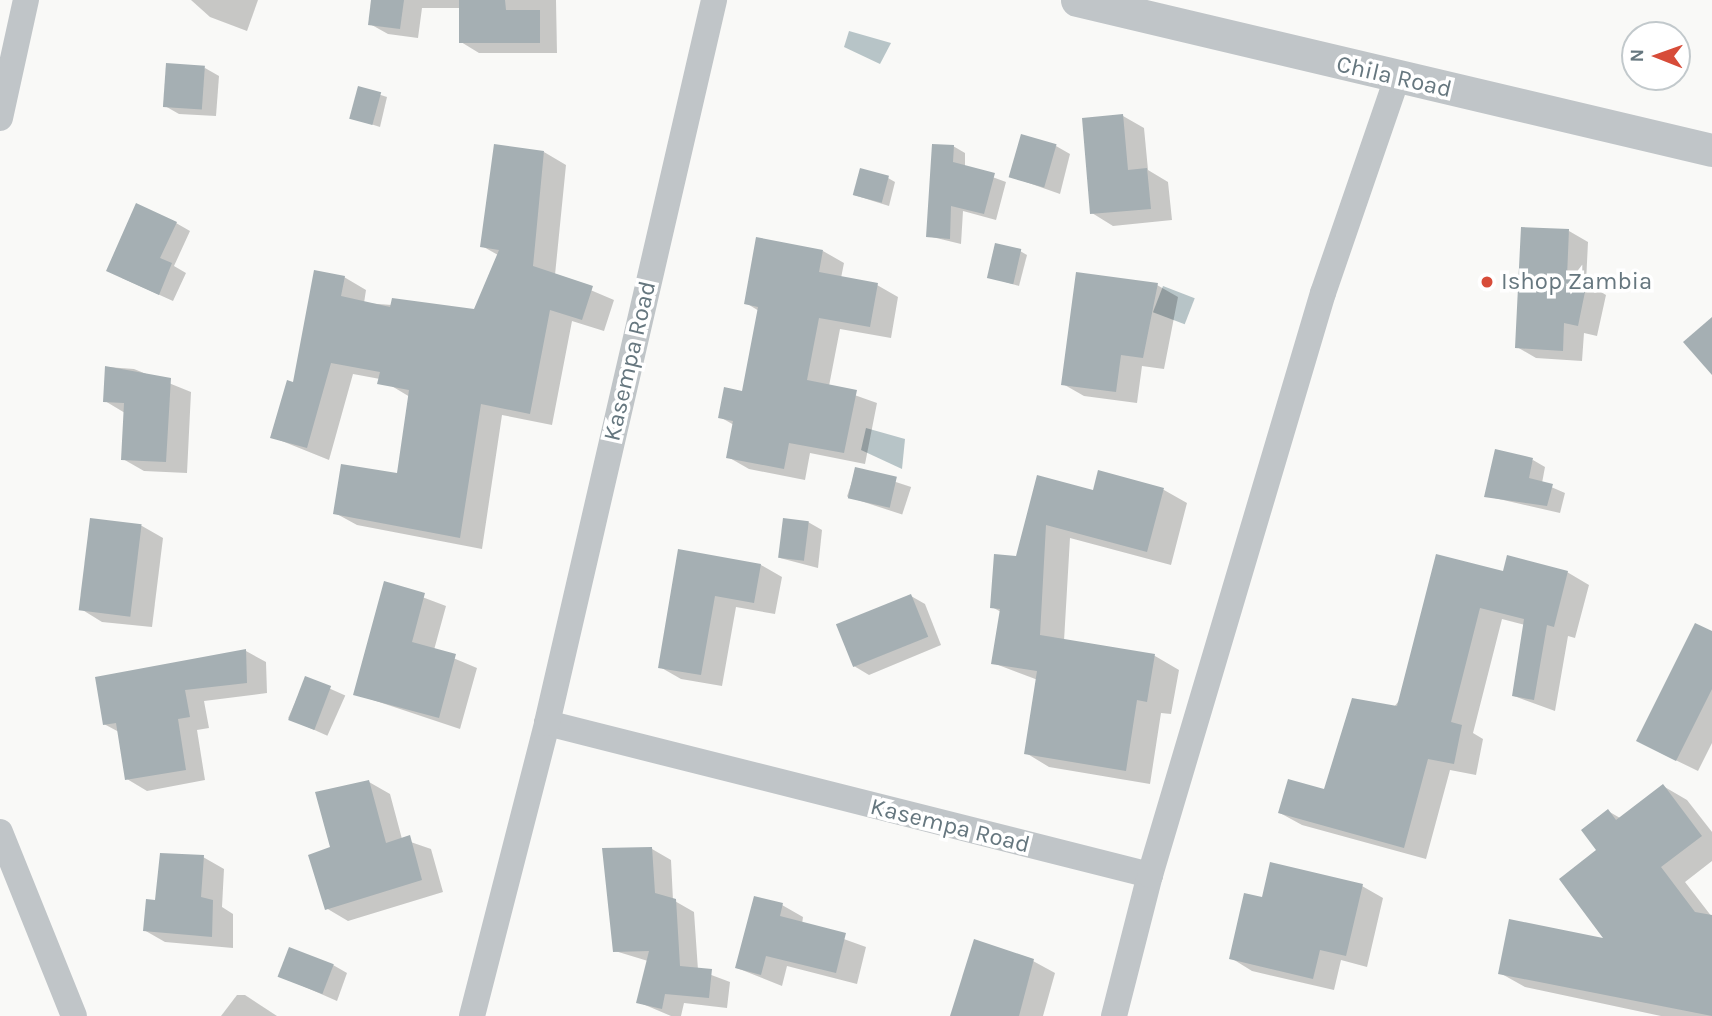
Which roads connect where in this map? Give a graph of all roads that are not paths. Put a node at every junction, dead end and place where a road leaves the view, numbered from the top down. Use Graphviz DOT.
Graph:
graph roads {
  1 [pos="26,0"];
  2 [pos="714,0"];
  3 [pos="1077,0"];
  4 [pos="1397,78"];
  5 [pos="0,118"];
  6 [pos="1712,150"];
  7 [pos="547,723"];
  8 [pos="0,832"];
  9 [pos="1150,875"];
  10 [pos="74,1016"];
  11 [pos="472,1016"];
  12 [pos="1114,1016"];
  1 -- 5 [label="street"];
  2 -- 7 [label="street, Kasempa Road"];
  3 -- 4 [label="street, Chila Road"];
  4 -- 6 [label="street, Chila Road"];
  4 -- 9 [label="street"];
  7 -- 9 [label="street, Kasempa Road"];
  7 -- 11 [label="street, Kasempa Road"];
  8 -- 10 [label="street"];
  9 -- 12 [label="street"];
}
